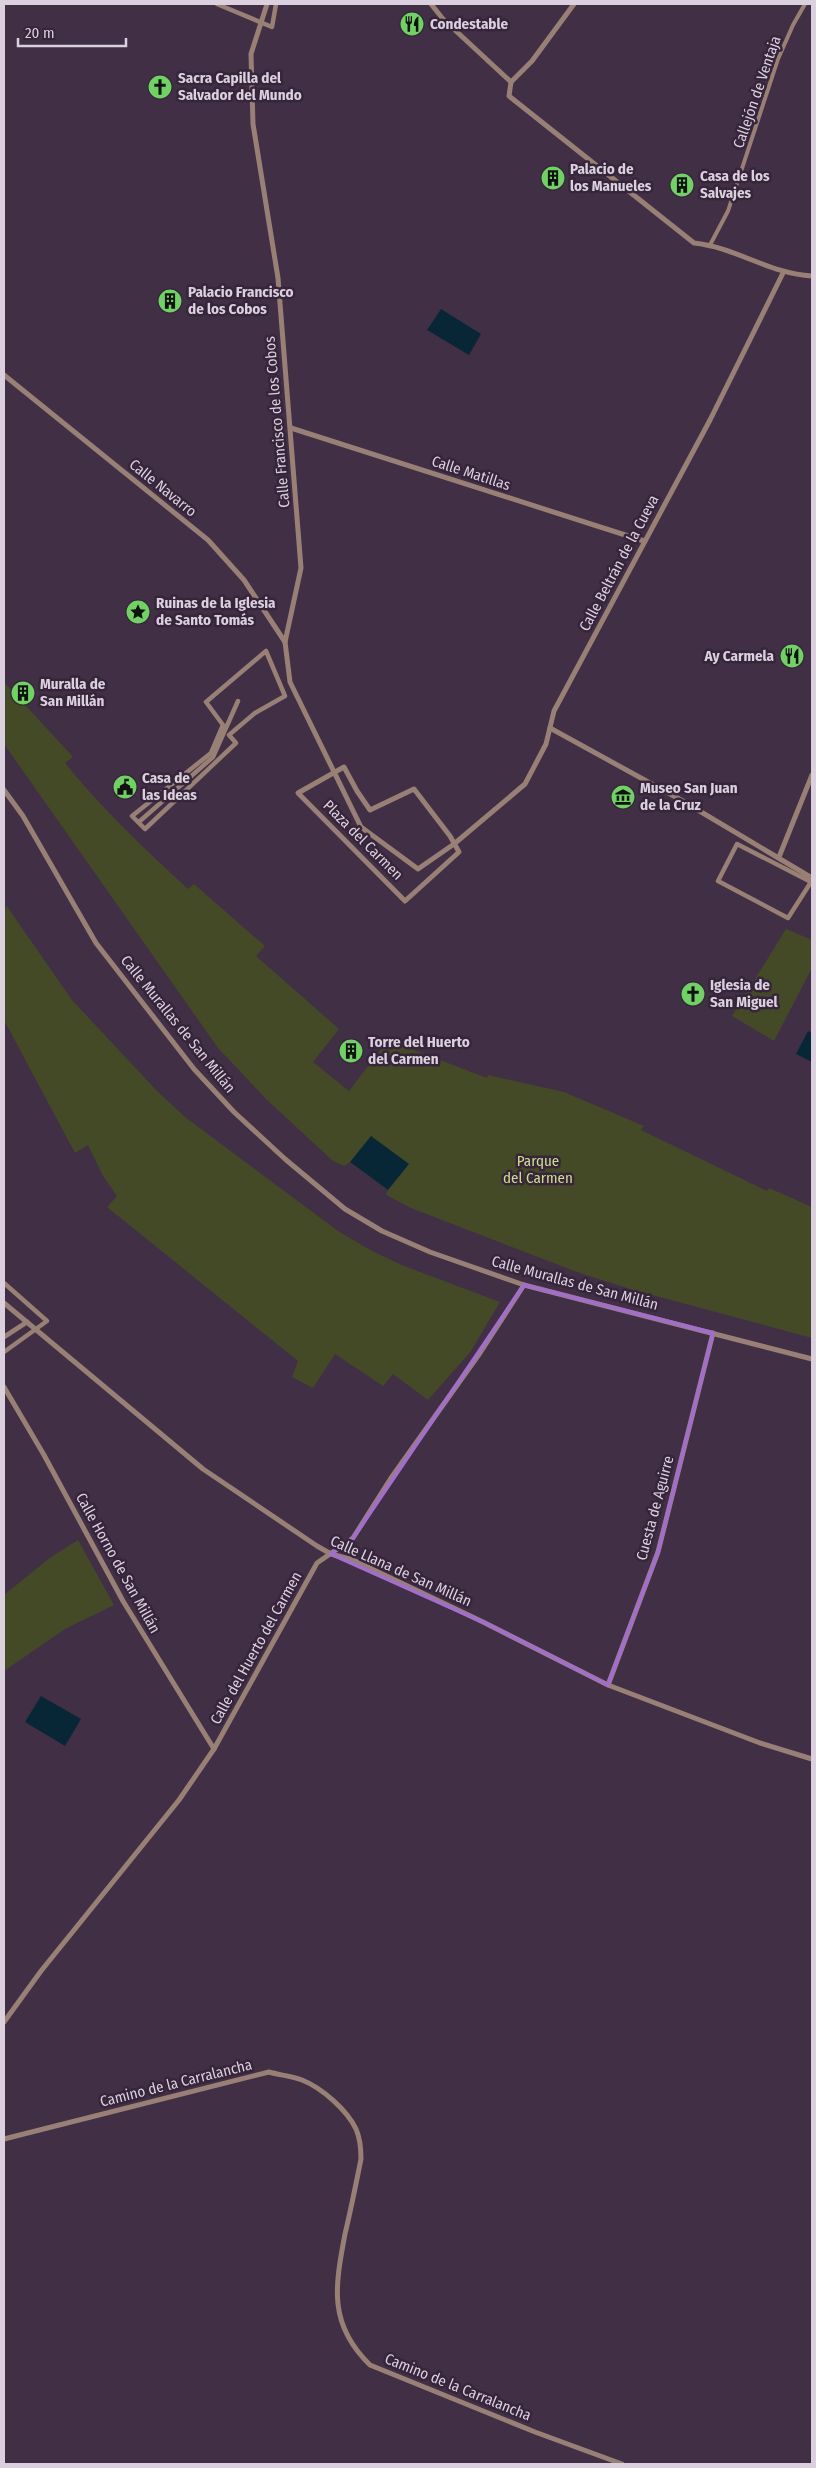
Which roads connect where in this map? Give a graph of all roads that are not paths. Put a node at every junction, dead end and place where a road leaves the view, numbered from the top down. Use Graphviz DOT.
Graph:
graph roads {
  1 [pos="217,4"];
  2 [pos="267,4"];
  3 [pos="276,4"];
  4 [pos="431,4"];
  5 [pos="574,4"];
  6 [pos="805,4"];
  7 [pos="261,23"];
  8 [pos="512,82"];
  9 [pos="710,245"];
  10 [pos="783,272"];
  11 [pos="812,276"];
  12 [pos="4,375"];
  13 [pos="290,428"];
  14 [pos="644,541"];
  15 [pos="284,642"];
  16 [pos="226,685"];
  17 [pos="238,701"];
  18 [pos="550,728"];
  19 [pos="336,772"];
  20 [pos="812,775"];
  21 [pos="4,790"];
  22 [pos="140,821"];
  23 [pos="454,844"];
  24 [pos="737,844"];
  25 [pos="779,858"];
  26 [pos="812,878"];
  27 [pos="4,1283"];
  28 [pos="524,1285"];
  29 [pos="4,1303"];
  30 [pos="27,1322"];
  31 [pos="34,1330"];
  32 [pos="713,1333"];
  33 [pos="4,1337"];
  34 [pos="4,1352"];
  35 [pos="812,1359"];
  36 [pos="4,1387"];
  37 [pos="331,1554"];
  38 [pos="608,1685"];
  39 [pos="214,1749"];
  40 [pos="812,1758"];
  41 [pos="4,2022"];
  42 [pos="4,2139"];
  43 [pos="622,2464"];
  1 -- 7 [label="street"];
  2 -- 7 [label="street, Calle Francisco de los Cobos"];
  3 -- 7 [label="street"];
  4 -- 8 [label="street"];
  5 -- 8 [label="street"];
  6 -- 9 [label="lane, Callejón de Ventaja"];
  7 -- 13 [label="street, Calle Francisco de los Cobos"];
  8 -- 9 [label="street"];
  9 -- 10 [label="street"];
  10 -- 11 [label="street"];
  10 -- 14 [label="street, Calle Beltrán de la Cueva"];
  12 -- 15 [label="street, Calle Navarro"];
  13 -- 14 [label="street, Calle Matillas"];
  13 -- 15 [label="street, Calle Francisco de los Cobos"];
  14 -- 18 [label="street, Calle Beltrán de la Cueva"];
  15 -- 19 [label="street, Plaza del Carmen"];
  16 -- 16 [label="street"];
  17 -- 22 [label="street"];
  18 -- 23 [label="street, Calle Beltrán de la Cueva"];
  18 -- 25 [label="street"];
  19 -- 23 [label="street, Plaza del Carmen"];
  19 -- 23 [label="street, Plaza del Carmen"];
  19 -- 23 [label="street, Plaza del Carmen"];
  20 -- 25 [label="street"];
  21 -- 28 [label="street, Calle Murallas de San Millán"];
  24 -- 24 [label="street"];
  25 -- 26 [label="street"];
  27 -- 31 [label="street"];
  28 -- 32 [label="street, Calle Murallas de San Millán"];
  28 -- 37 [label="street, Calle del Huerto del Carmen"];
  29 -- 30 [label="street, Calle Llana de San Millán"];
  30 -- 31 [label="street, Calle Llana de San Millán"];
  30 -- 33 [label="street"];
  31 -- 34 [label="street"];
  31 -- 37 [label="street, Calle Llana de San Millán"];
  32 -- 35 [label="street, Calle Murallas de San Millán"];
  32 -- 38 [label="street, Cuesta de Aguirre"];
  36 -- 39 [label="street, Calle Horno de San Millán"];
  37 -- 38 [label="street, Calle Llana de San Millán"];
  37 -- 39 [label="street, Calle del Huerto del Carmen"];
  38 -- 40 [label="street, Calle Llana de San Millán"];
  39 -- 41 [label="street, Calle del Huerto del Carmen"];
  42 -- 43 [label="street, Camino de la Carralancha"];
}
